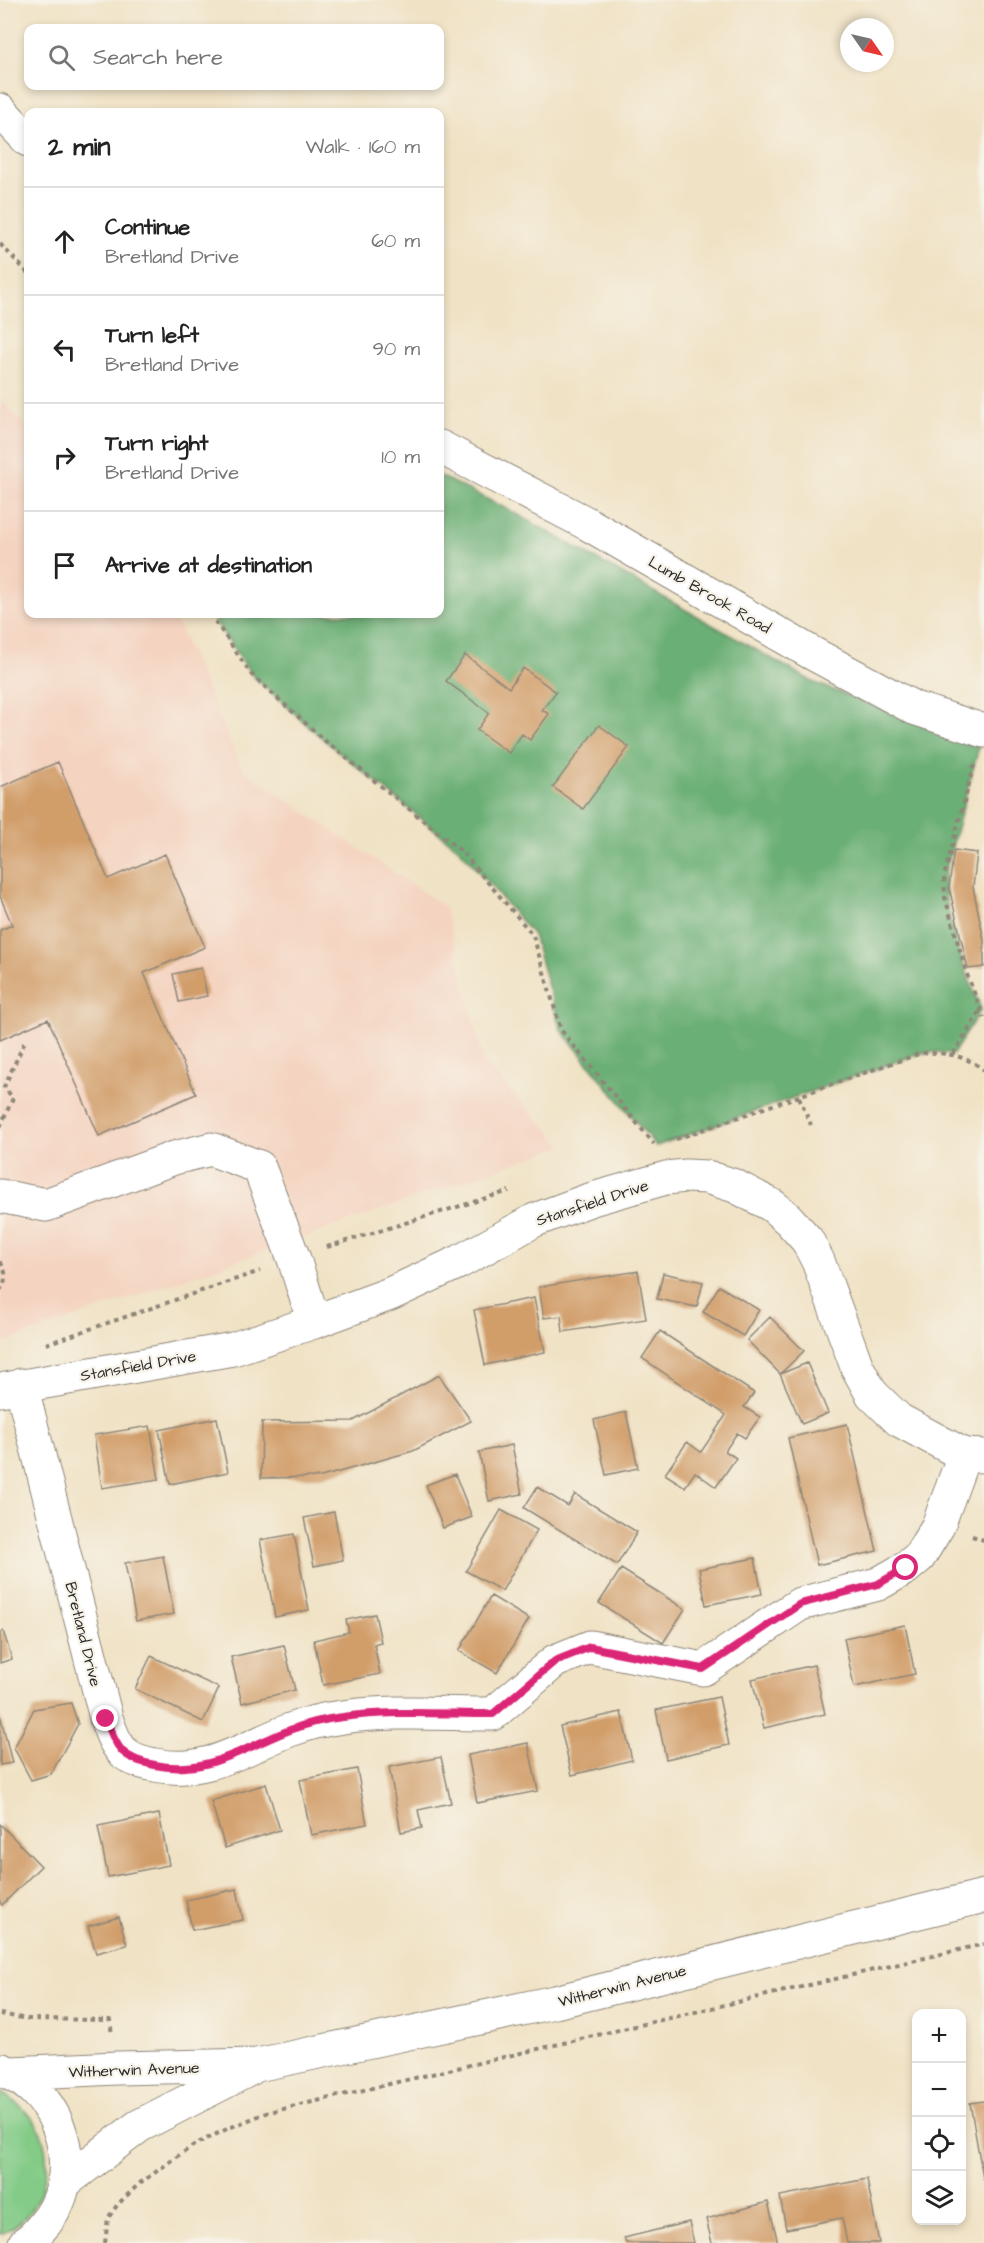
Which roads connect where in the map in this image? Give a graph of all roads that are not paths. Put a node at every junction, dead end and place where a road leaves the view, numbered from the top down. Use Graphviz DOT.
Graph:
graph roads {
  1 [pos="0,110"];
  2 [pos="24,136"];
  3 [pos="444,449"];
  4 [pos="984,730"];
  5 [pos="0,1196"];
  6 [pos="314,1322"];
  7 [pos="11,1388"];
  8 [pos="974,1456"];
  9 [pos="984,1896"];
  10 [pos="257,2065"];
  11 [pos="5,2072"];
  12 [pos="65,2182"];
  13 [pos="50,2231"];
  14 [pos="26,2243"];
  1 -- 2 [label="street"];
  3 -- 4 [label="street, Lumb Brook Road"];
  5 -- 6 [label="street"];
  6 -- 7 [label="street, Stansfield Drive"];
  6 -- 8 [label="street, Stansfield Drive"];
  7 -- 8 [label="street, Bretland Drive"];
  9 -- 10 [label="street, Witherwin Avenue"];
  10 -- 11 [label="street, Witherwin Avenue"];
  10 -- 12 [label="street, Witherwin Avenue"];
  11 -- 12 [label="street"];
  12 -- 13 [label="street"];
  13 -- 14 [label="street"];
}
